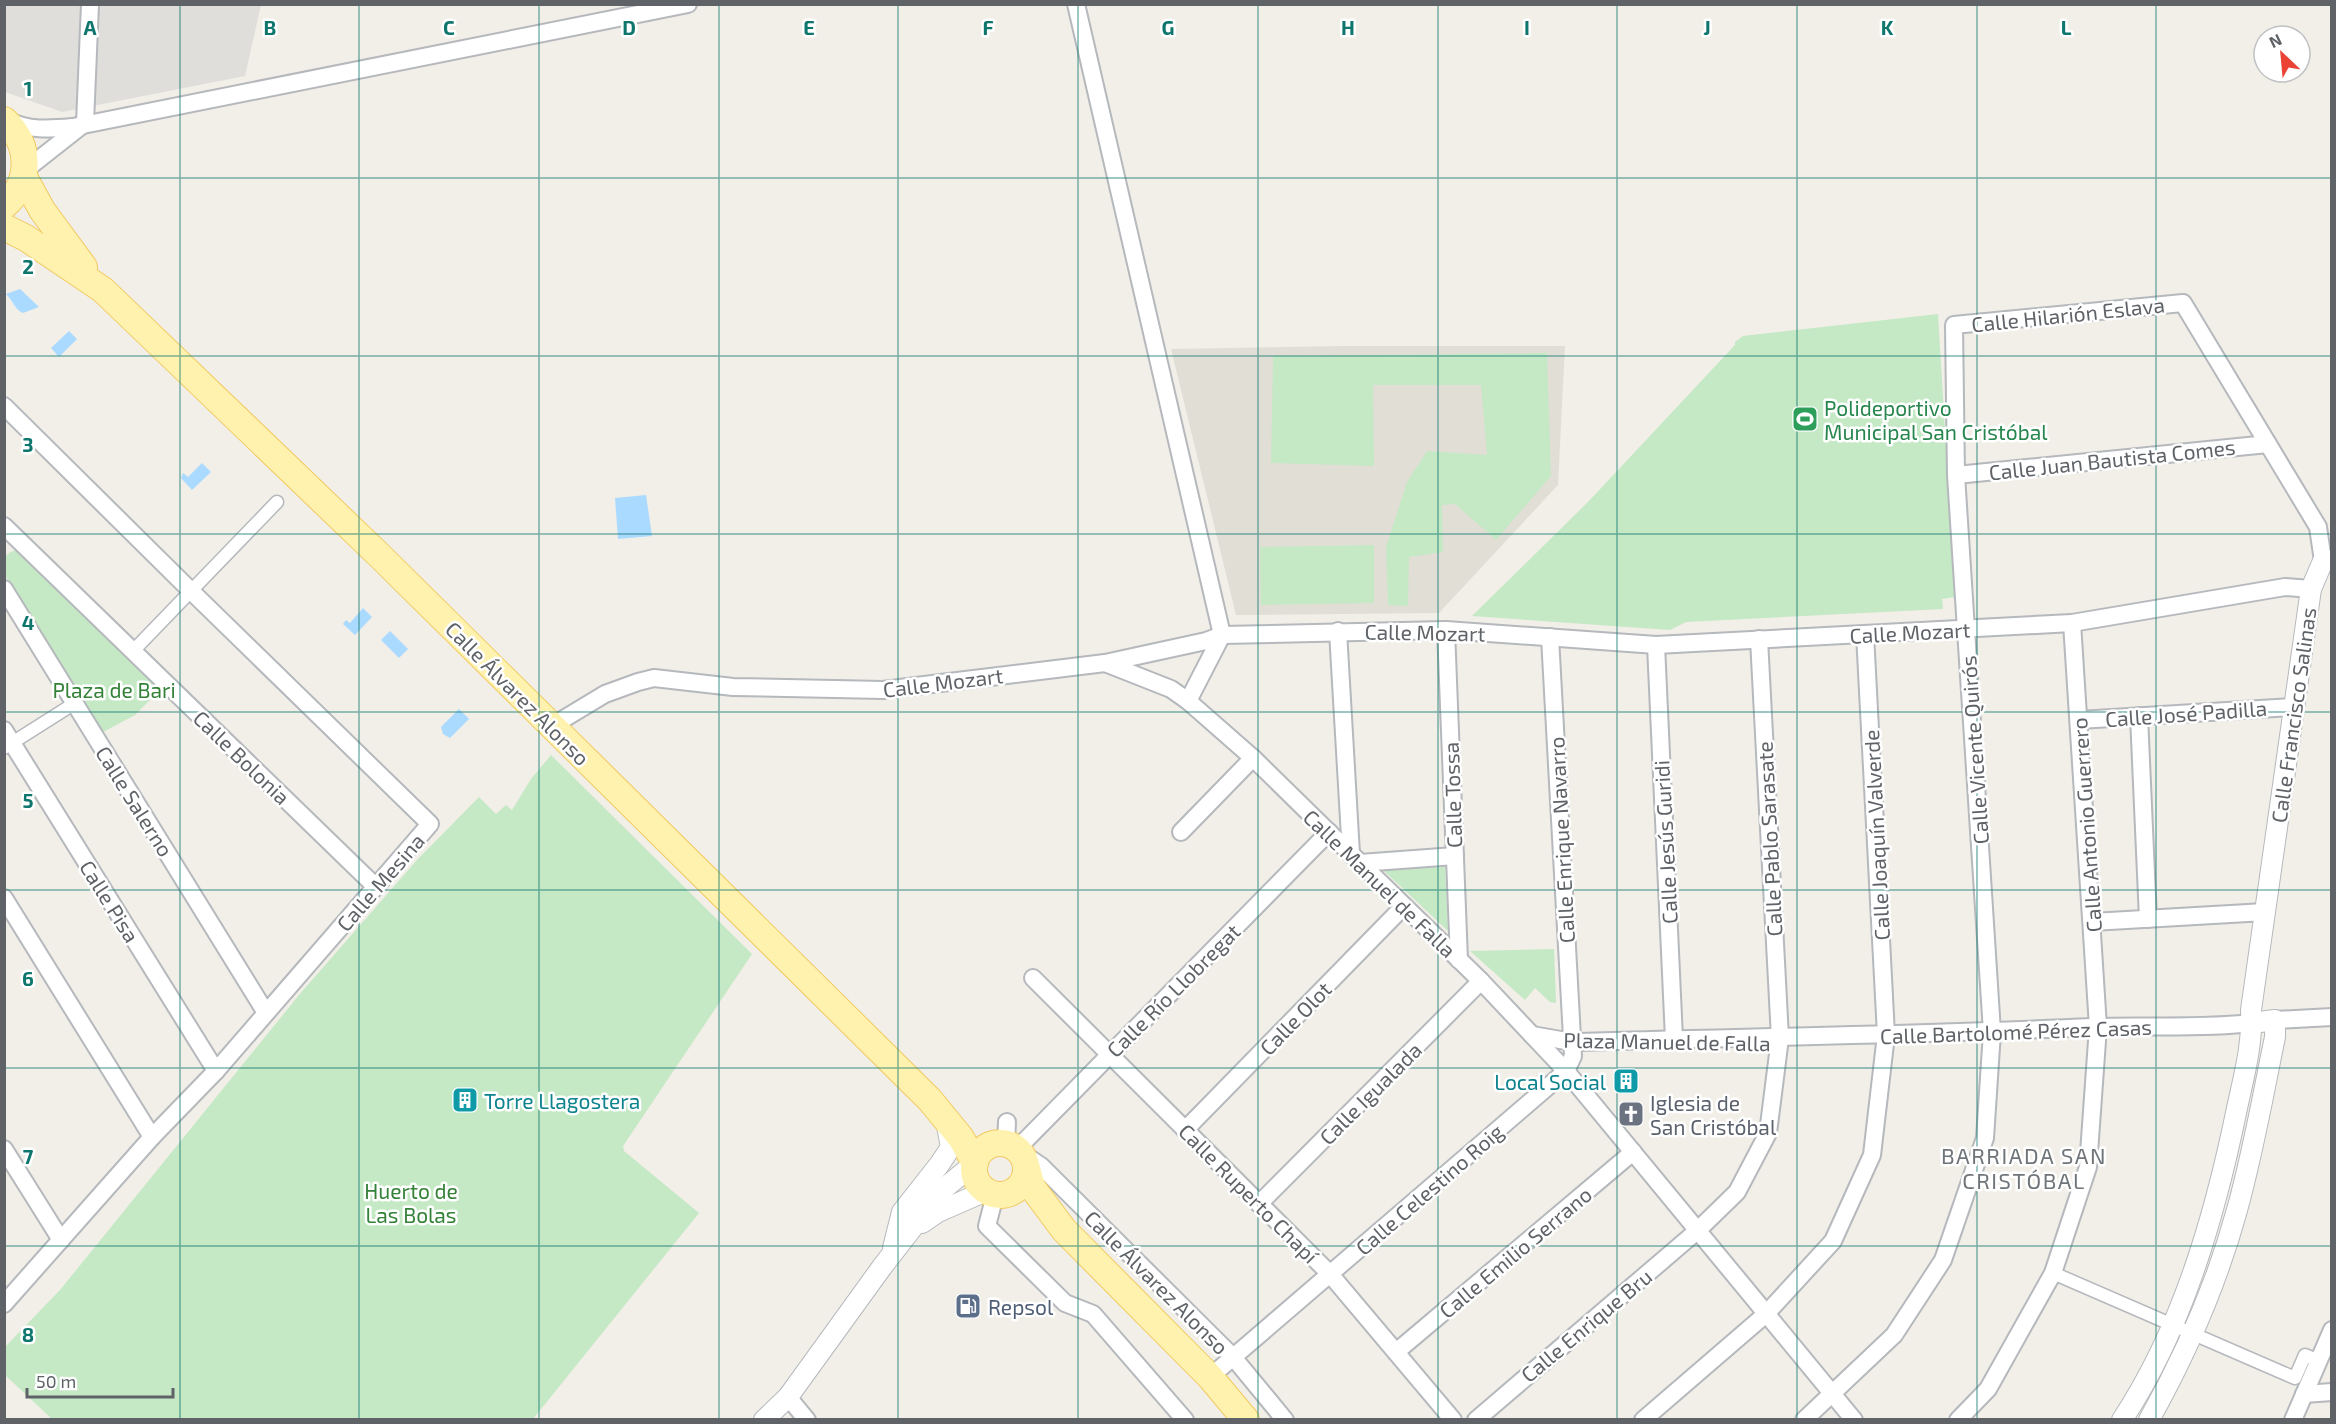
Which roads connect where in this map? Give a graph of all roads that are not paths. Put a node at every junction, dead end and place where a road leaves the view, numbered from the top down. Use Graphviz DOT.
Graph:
graph roads {
  1 [pos="90,4"];
  2 [pos="688,4"];
  3 [pos="1076,4"];
  4 [pos="4,120"];
  5 [pos="85,123"];
  6 [pos="24,174"];
  7 [pos="4,206"];
  8 [pos="4,227"];
  9 [pos="103,290"];
  10 [pos="2183,303"];
  11 [pos="1954,325"];
  12 [pos="4,406"];
  13 [pos="2268,444"];
  14 [pos="1956,475"];
  15 [pos="277,502"];
  16 [pos="4,526"];
  17 [pos="2327,561"];
  18 [pos="4,589"];
  19 [pos="2311,589"];
  20 [pos="190,591"];
  21 [pos="2072,623"];
  22 [pos="1966,628"];
  23 [pos="1446,630"];
  24 [pos="1338,631"];
  25 [pos="1865,634"];
  26 [pos="1222,635"];
  27 [pos="1550,637"];
  28 [pos="1759,639"];
  29 [pos="1656,645"];
  30 [pos="133,651"];
  31 [pos="1105,663"];
  32 [pos="1188,701"];
  33 [pos="75,704"];
  34 [pos="2294,707"];
  35 [pos="2139,716"];
  36 [pos="2079,720"];
  37 [pos="552,726"];
  38 [pos="7,740"];
  39 [pos="1253,758"];
  40 [pos="1181,832"];
  41 [pos="1329,832"];
  42 [pos="1455,856"];
  43 [pos="1355,858"];
  44 [pos="376,887"];
  45 [pos="5,901"];
  46 [pos="1404,906"];
  47 [pos="2265,912"];
  48 [pos="2148,918"];
  49 [pos="2092,922"];
  50 [pos="1459,960"];
  51 [pos="1032,978"];
  52 [pos="1481,981"];
  53 [pos="266,1013"];
  54 [pos="2331,1017"];
  55 [pos="2275,1020"];
  56 [pos="2252,1023"];
  57 [pos="2098,1027"];
  58 [pos="1992,1032"];
  59 [pos="1532,1035"];
  60 [pos="1886,1035"];
  61 [pos="1780,1038"];
  62 [pos="1674,1039"];
  63 [pos="1572,1042"];
  64 [pos="1109,1055"];
  65 [pos="216,1071"];
  66 [pos="1566,1071"];
  67 [pos="936,1107"];
  68 [pos="1185,1130"];
  69 [pos="152,1137"];
  70 [pos="1013,1146"];
  71 [pos="4,1149"];
  72 [pos="1633,1152"];
  73 [pos="975,1163"];
  74 [pos="994,1194"];
  75 [pos="1259,1204"];
  76 [pos="1064,1230"];
  77 [pos="1697,1231"];
  78 [pos="61,1240"];
  79 [pos="886,1262"];
  80 [pos="2053,1273"];
  81 [pos="1330,1274"];
  82 [pos="4,1304"];
  83 [pos="1766,1314"];
  84 [pos="2171,1324"];
  85 [pos="2331,1330"];
  86 [pos="2193,1334"];
  87 [pos="1396,1352"];
  88 [pos="1233,1358"];
  89 [pos="2319,1361"];
  90 [pos="1210,1377"];
  91 [pos="2331,1392"];
  92 [pos="1833,1394"];
  93 [pos="2304,1394"];
  94 [pos="788,1397"];
  95 [pos="764,1419"];
  96 [pos="807,1419"];
  97 [pos="1185,1419"];
  98 [pos="1246,1419"];
  99 [pos="1285,1419"];
  100 [pos="1454,1419"];
  101 [pos="1476,1419"];
  102 [pos="1643,1419"];
  103 [pos="1804,1419"];
  104 [pos="1854,1419"];
  105 [pos="1958,1419"];
  106 [pos="2122,1419"];
  107 [pos="2149,1419"];
  108 [pos="2293,1419"];
  1 -- 5 [label="street"];
  2 -- 5 [label="street"];
  3 -- 26 [label="street"];
  4 -- 5 [label="street"];
  4 -- 6 [label="main road"];
  5 -- 6 [label="street"];
  6 -- 7 [label="main road"];
  6 -- 9 [label="main road, Calle Álvarez Alonso"];
  8 -- 9 [label="main road, Calle Álvarez Alonso"];
  9 -- 37 [label="main road, Calle Álvarez Alonso"];
  10 -- 11 [label="street, Calle Hilarión Eslava"];
  10 -- 13 [label="street, Calle Francisco Salinas"];
  11 -- 14 [label="street, Calle Vicente Quirós"];
  12 -- 20 [label="street, Calle Mesina"];
  13 -- 14 [label="street, Calle Juan Bautista Comes"];
  13 -- 17 [label="street, Calle Francisco Salinas"];
  14 -- 22 [label="street, Calle Vicente Quirós"];
  15 -- 20 [label="street"];
  16 -- 30 [label="street, Calle Bolonia"];
  17 -- 19 [label="street, Calle Francisco Salinas"];
  18 -- 33 [label="street, Calle Salerno"];
  19 -- 21 [label="street, Calle Mozart"];
  19 -- 34 [label="street, Calle Francisco Salinas"];
  20 -- 30 [label="street"];
  20 -- 44 [label="street, Calle Mesina"];
  21 -- 22 [label="street, Calle Mozart"];
  21 -- 36 [label="street, Calle Antonio Guerrero"];
  22 -- 25 [label="street, Calle Mozart"];
  22 -- 58 [label="street, Calle Vicente Quirós"];
  23 -- 24 [label="street, Calle Mozart"];
  23 -- 27 [label="street, Calle Mozart"];
  23 -- 42 [label="street, Calle Tossa"];
  24 -- 26 [label="street, Calle Mozart"];
  24 -- 43 [label="street"];
  25 -- 28 [label="street, Calle Mozart"];
  25 -- 60 [label="street, Calle Joaquín Valverde"];
  26 -- 31 [label="street, Calle Mozart"];
  26 -- 32 [label="street"];
  27 -- 29 [label="street, Calle Mozart"];
  27 -- 63 [label="street, Calle Enrique Navarro"];
  28 -- 29 [label="street, Calle Mozart"];
  28 -- 61 [label="street, Calle Pablo Sarasate"];
  29 -- 62 [label="street, Calle Jesús Guridi"];
  30 -- 44 [label="street, Calle Bolonia"];
  31 -- 32 [label="street, Calle Manuel de Falla"];
  31 -- 37 [label="street, Calle Mozart"];
  32 -- 39 [label="street, Calle Manuel de Falla"];
  33 -- 38 [label="street"];
  33 -- 53 [label="street, Calle Salerno"];
  34 -- 35 [label="street, Calle José Padilla"];
  34 -- 47 [label="street, Calle Francisco Salinas"];
  35 -- 36 [label="street, Calle José Padilla"];
  35 -- 48 [label="street"];
  36 -- 49 [label="street, Calle Antonio Guerrero"];
  37 -- 67 [label="main road, Calle Álvarez Alonso"];
  38 -- 65 [label="street, Calle Pisa"];
  39 -- 40 [label="street"];
  39 -- 41 [label="street, Calle Manuel de Falla"];
  41 -- 43 [label="street, Calle Manuel de Falla"];
  41 -- 64 [label="street, Calle Río Llobregat"];
  42 -- 43 [label="street"];
  42 -- 50 [label="street, Calle Tossa"];
  43 -- 46 [label="street, Calle Manuel de Falla"];
  44 -- 53 [label="street, Calle Mesina"];
  45 -- 69 [label="street"];
  46 -- 50 [label="street, Calle Manuel de Falla"];
  46 -- 68 [label="street, Calle Olot"];
  47 -- 48 [label="street"];
  47 -- 56 [label="street, Calle Francisco Salinas"];
  48 -- 49 [label="street"];
  49 -- 57 [label="street, Calle Antonio Guerrero"];
  50 -- 52 [label="street, Calle Manuel de Falla"];
  51 -- 64 [label="street, Calle Ruperto Chapí"];
  52 -- 59 [label="street, Calle Manuel de Falla"];
  52 -- 75 [label="street, Calle Igualada"];
  53 -- 65 [label="street, Calle Mesina"];
  54 -- 55 [label="street"];
  55 -- 56 [label="street"];
  55 -- 86 [label="street"];
  56 -- 57 [label="street, Calle Bartolomé Pérez Casas"];
  56 -- 84 [label="street, Calle Francisco Salinas"];
  57 -- 58 [label="street, Calle Bartolomé Pérez Casas"];
  57 -- 80 [label="street, Calle Antonio Guerrero"];
  58 -- 60 [label="street, Calle Bartolomé Pérez Casas"];
  58 -- 92 [label="street, Calle Vicente Quirós"];
  59 -- 63 [label="street, Plaza Manuel de Falla"];
  59 -- 66 [label="street, Calle Manuel de Falla"];
  60 -- 61 [label="street, Calle Bartolomé Pérez Casas"];
  60 -- 83 [label="street, Calle Joaquín Valverde"];
  61 -- 62 [label="street, Plaza Manuel de Falla"];
  61 -- 77 [label="street, Plaza Manuel de Falla"];
  62 -- 63 [label="street, Plaza Manuel de Falla"];
  63 -- 66 [label="street, Calle Enrique Navarro"];
  64 -- 68 [label="street, Calle Ruperto Chapí"];
  64 -- 70 [label="street, Calle Río Llobregat"];
  65 -- 69 [label="street, Calle Mesina"];
  66 -- 72 [label="street, Plaza Manuel de Falla"];
  66 -- 81 [label="street, Calle Celestino Roig"];
  67 -- 70 [label="main road, Calle Álvarez Alonso"];
  67 -- 73 [label="main road, Calle Álvarez Alonso"];
  67 -- 79 [label="street"];
  68 -- 75 [label="street, Calle Ruperto Chapí"];
  69 -- 78 [label="street, Calle Mesina"];
  70 -- 73 [label="main road"];
  70 -- 74 [label="main road"];
  70 -- 76 [label="main road, Calle Álvarez Alonso"];
  70 -- 88 [label="street, Calle Álvarez Alonso"];
  71 -- 78 [label="street"];
  72 -- 77 [label="street, Plaza Manuel de Falla"];
  72 -- 87 [label="street, Calle Emilio Serrano"];
  73 -- 74 [label="main road, Calle Álvarez Alonso"];
  73 -- 79 [label="street"];
  74 -- 76 [label="main road, Calle Álvarez Alonso"];
  74 -- 79 [label="street"];
  74 -- 97 [label="street"];
  75 -- 81 [label="street, Calle Ruperto Chapí"];
  76 -- 90 [label="main road, Calle Álvarez Alonso"];
  77 -- 83 [label="street"];
  77 -- 101 [label="street, Calle Enrique Bru"];
  78 -- 82 [label="street, Calle Mesina"];
  79 -- 94 [label="street"];
  80 -- 84 [label="street"];
  80 -- 105 [label="street, Calle Antonio Guerrero"];
  81 -- 87 [label="street, Calle Ruperto Chapí"];
  81 -- 88 [label="street, Calle Celestino Roig"];
  83 -- 92 [label="street"];
  83 -- 102 [label="street, Calle Joaquín Valverde"];
  84 -- 86 [label="street"];
  84 -- 106 [label="street, Calle Francisco Salinas"];
  85 -- 89 [label="street"];
  86 -- 89 [label="street"];
  86 -- 107 [label="street"];
  87 -- 100 [label="street, Calle Ruperto Chapí"];
  88 -- 90 [label="street, Calle Celestino Roig"];
  88 -- 99 [label="street, Calle Álvarez Alonso"];
  89 -- 93 [label="street"];
  90 -- 98 [label="main road, Calle Álvarez Alonso"];
  91 -- 93 [label="street"];
  92 -- 103 [label="street, Calle Vicente Quirós"];
  92 -- 104 [label="street"];
  93 -- 108 [label="street"];
  94 -- 95 [label="street"];
  94 -- 96 [label="street"];
}
